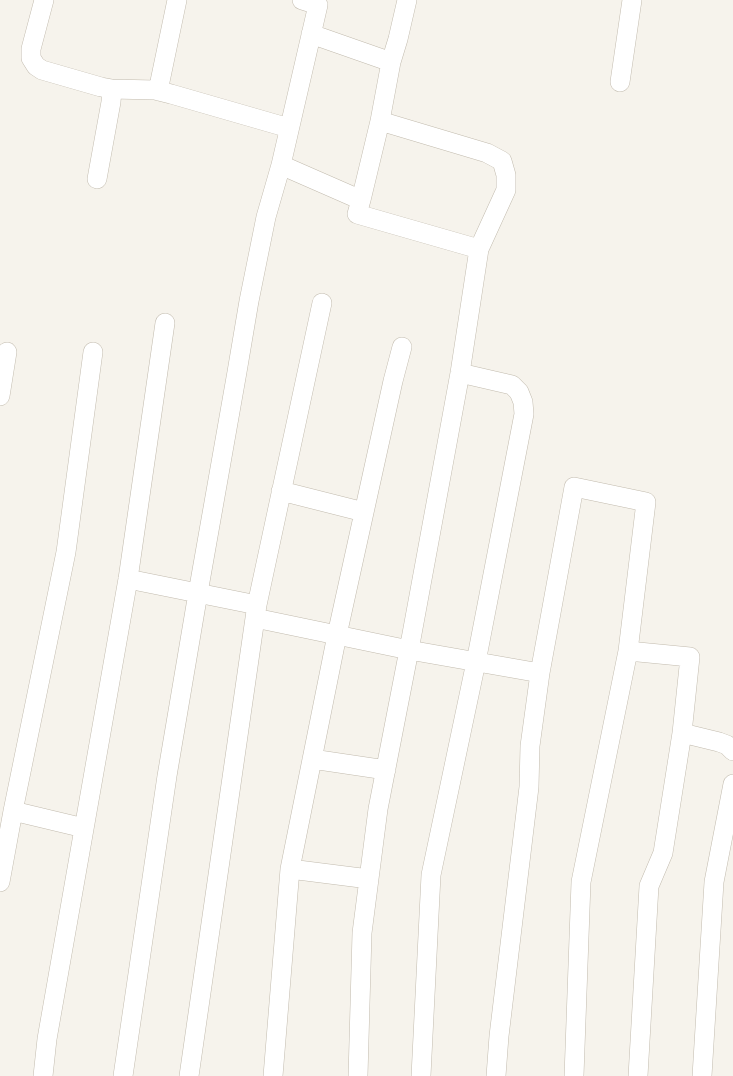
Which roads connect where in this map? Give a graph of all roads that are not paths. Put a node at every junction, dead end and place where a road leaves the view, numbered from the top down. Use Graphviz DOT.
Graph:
graph roads {
  1 [pos="44,0"];
  2 [pos="177,0"];
  3 [pos="407,0"];
  4 [pos="632,0"];
  5 [pos="313,2"];
  6 [pos="311,34"];
  7 [pos="391,62"];
  8 [pos="620,82"];
  9 [pos="112,89"];
  10 [pos="158,91"];
  11 [pos="380,121"];
  12 [pos="289,128"];
  13 [pos="281,165"];
  14 [pos="97,179"];
  15 [pos="362,200"];
  16 [pos="479,249"];
  17 [pos="322,303"];
  18 [pos="165,323"];
  19 [pos="402,347"];
  20 [pos="7,352"];
  21 [pos="93,352"];
  22 [pos="460,373"];
  23 [pos="0,396"];
  24 [pos="281,491"];
  25 [pos="364,512"];
  26 [pos="128,579"];
  27 [pos="198,593"];
  28 [pos="256,611"];
  29 [pos="337,635"];
  30 [pos="409,650"];
  31 [pos="628,651"];
  32 [pos="476,662"];
  33 [pos="540,673"];
  34 [pos="682,733"];
  35 [pos="733,751"];
  36 [pos="312,759"];
  37 [pos="386,770"];
  38 [pos="733,784"];
  39 [pos="13,811"];
  40 [pos="84,828"];
  41 [pos="290,870"];
  42 [pos="369,879"];
  43 [pos="0,882"];
  44 [pos="43,1076"];
  45 [pos="123,1076"];
  46 [pos="189,1076"];
  47 [pos="272,1076"];
  48 [pos="358,1076"];
  49 [pos="421,1076"];
  50 [pos="496,1076"];
  51 [pos="574,1076"];
  52 [pos="638,1076"];
  53 [pos="702,1076"];
  1 -- 9 [label="street"];
  2 -- 10 [label="street"];
  3 -- 7 [label="street"];
  4 -- 8 [label="street"];
  5 -- 6 [label="street"];
  6 -- 7 [label="street"];
  6 -- 12 [label="street"];
  7 -- 11 [label="street"];
  9 -- 10 [label="street"];
  9 -- 14 [label="street"];
  10 -- 12 [label="street"];
  11 -- 15 [label="street"];
  11 -- 16 [label="street"];
  12 -- 13 [label="street"];
  13 -- 15 [label="street"];
  13 -- 27 [label="street"];
  15 -- 16 [label="street"];
  16 -- 22 [label="street"];
  17 -- 24 [label="street"];
  18 -- 26 [label="street"];
  19 -- 25 [label="street"];
  20 -- 23 [label="street"];
  21 -- 39 [label="street"];
  22 -- 30 [label="street"];
  22 -- 32 [label="street"];
  24 -- 25 [label="street"];
  24 -- 28 [label="street"];
  25 -- 29 [label="street"];
  26 -- 27 [label="street"];
  26 -- 40 [label="street"];
  27 -- 28 [label="street"];
  27 -- 45 [label="street"];
  28 -- 29 [label="street"];
  28 -- 46 [label="street"];
  29 -- 30 [label="street"];
  29 -- 36 [label="street"];
  30 -- 32 [label="street"];
  30 -- 37 [label="street"];
  31 -- 33 [label="street"];
  31 -- 34 [label="street"];
  31 -- 51 [label="street"];
  32 -- 33 [label="street"];
  32 -- 49 [label="street"];
  33 -- 50 [label="street"];
  34 -- 35 [label="street"];
  34 -- 52 [label="street"];
  36 -- 37 [label="street"];
  36 -- 41 [label="street"];
  37 -- 42 [label="street"];
  38 -- 53 [label="street"];
  39 -- 40 [label="street"];
  39 -- 43 [label="street"];
  40 -- 44 [label="street"];
  41 -- 42 [label="street"];
  41 -- 47 [label="street"];
  42 -- 48 [label="street"];
}
